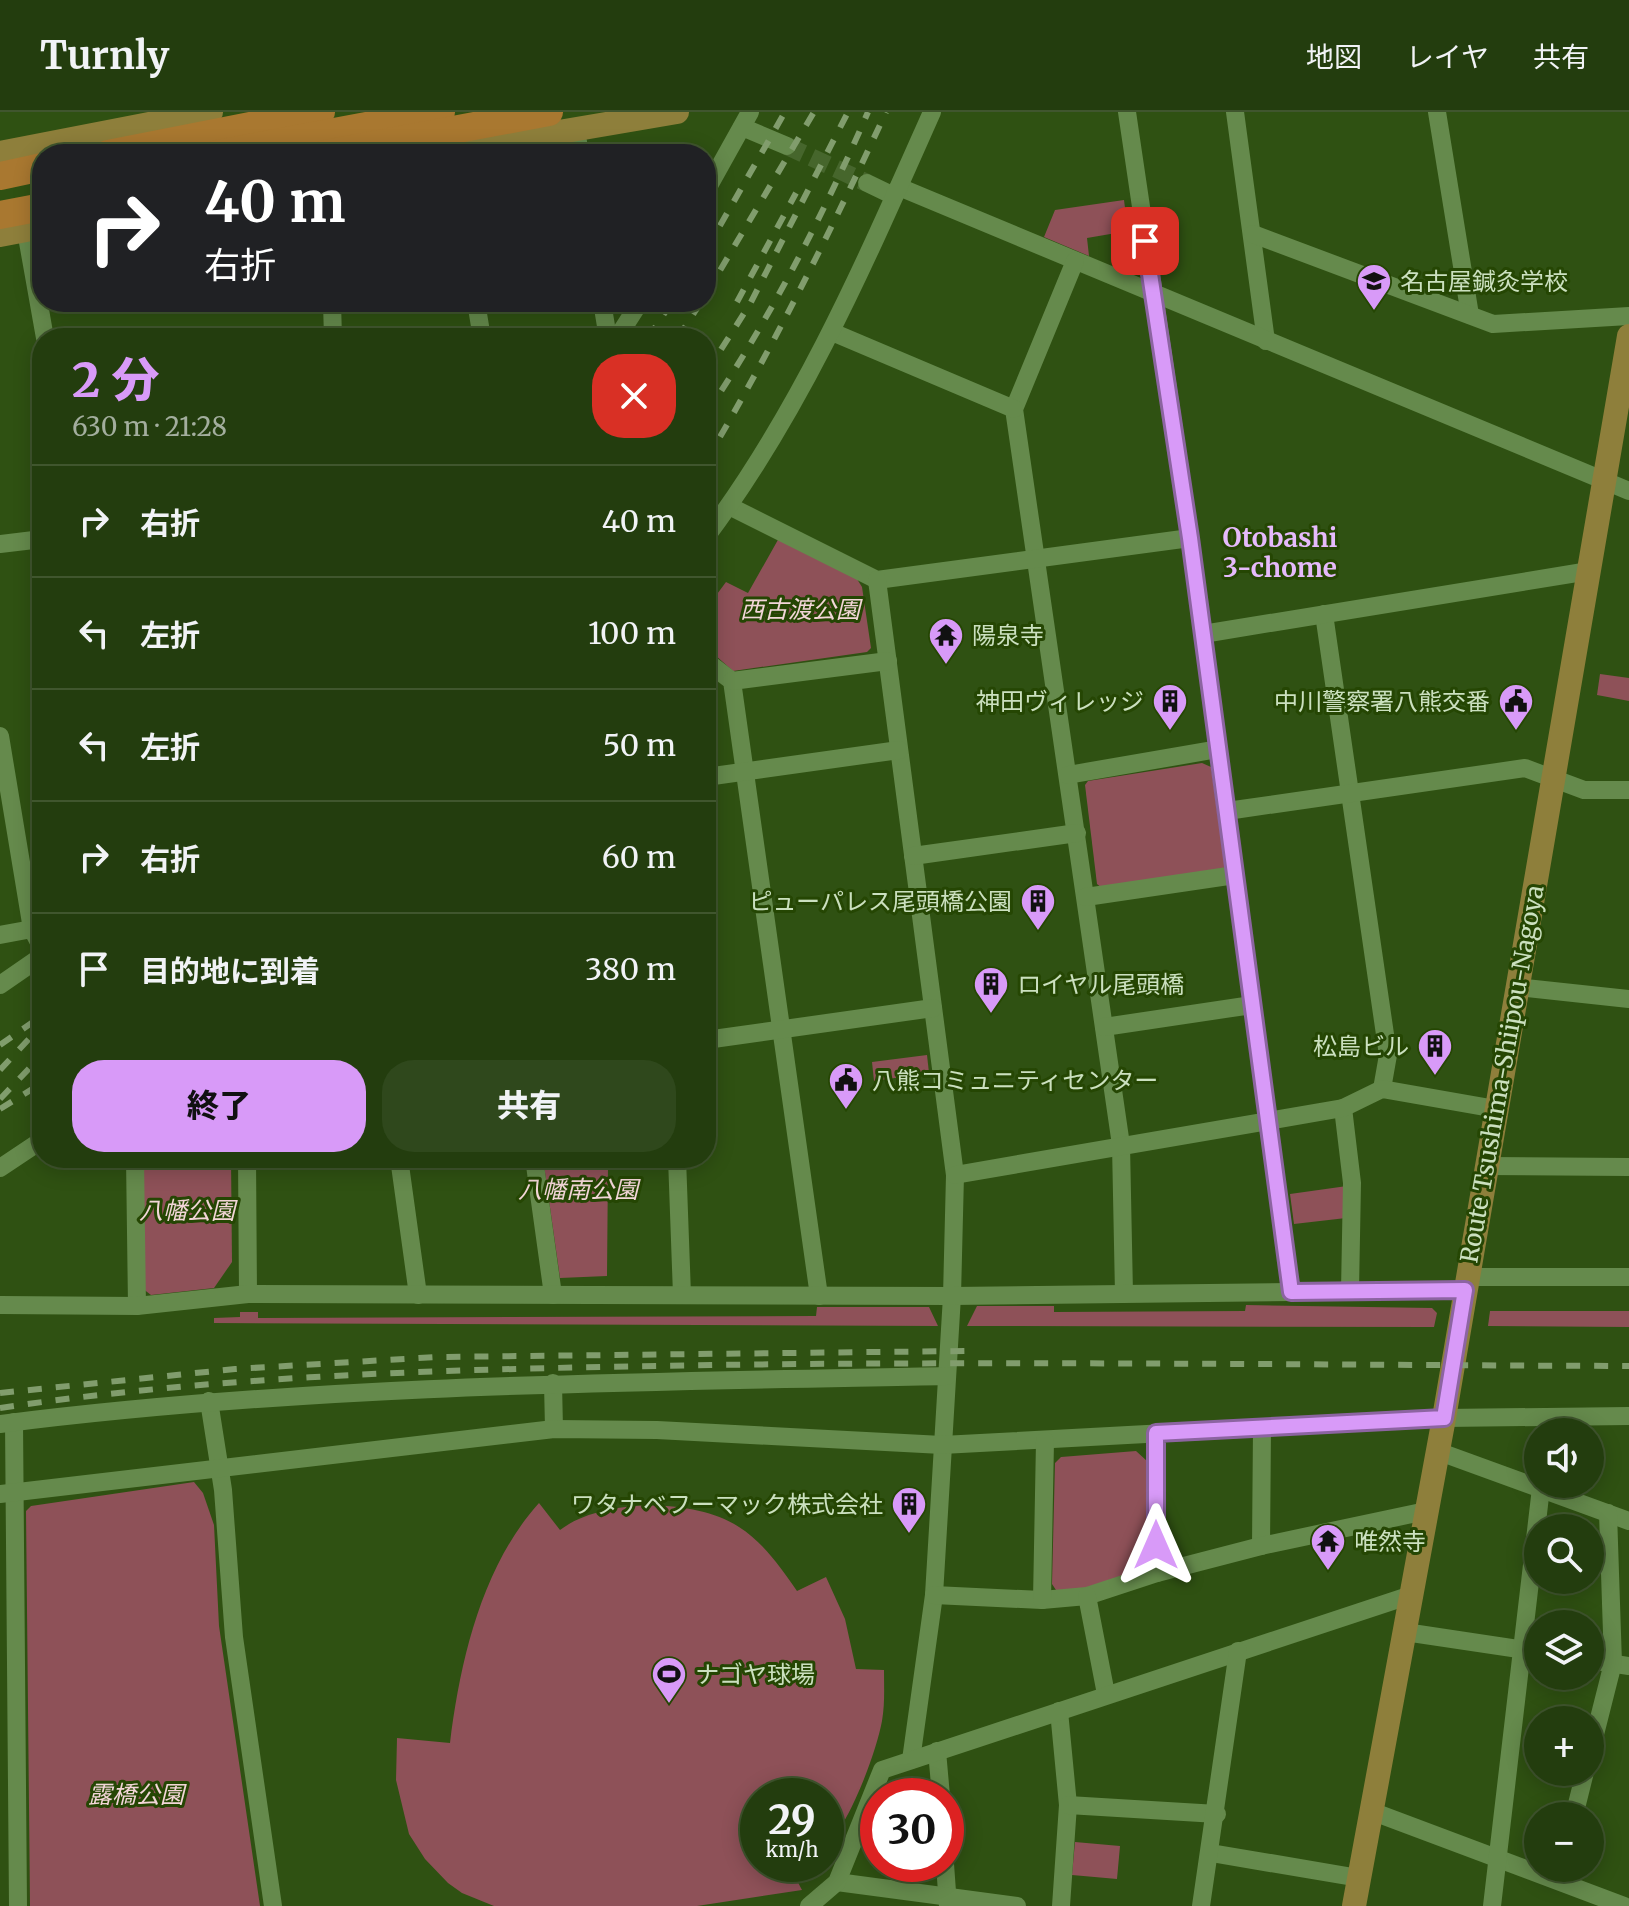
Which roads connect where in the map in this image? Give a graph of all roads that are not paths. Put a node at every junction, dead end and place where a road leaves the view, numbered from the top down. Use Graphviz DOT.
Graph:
graph roads {
  1 [pos="211,112"];
  2 [pos="322,112"];
  3 [pos="441,112"];
  4 [pos="549,112"];
  5 [pos="677,112"];
  6 [pos="932,112"];
  7 [pos="1127,112"];
  8 [pos="1235,112"];
  9 [pos="1437,112"];
  10 [pos="746,119"];
  11 [pos="578,142"];
  12 [pos="46,144"];
  13 [pos="159,144"];
  14 [pos="270,144"];
  15 [pos="324,144"];
  16 [pos="378,144"];
  17 [pos="553,144"];
  18 [pos="787,146"];
  19 [pos="32,147"];
  20 [pos="0,153"];
  21 [pos="716,173"];
  22 [pos="867,183"];
  23 [pos="22,191"];
  24 [pos="896,192"];
  25 [pos="0,215"];
  26 [pos="32,229"];
  27 [pos="1253,234"];
  28 [pos="0,235"];
  29 [pos="1075,261"];
  30 [pos="1152,293"];
  31 [pos="1470,315"];
  32 [pos="1629,316"];
  33 [pos="832,332"];
  34 [pos="1629,336"];
  35 [pos="1266,341"];
  36 [pos="1014,409"];
  37 [pos="1603,479"];
  38 [pos="1629,491"];
  39 [pos="729,506"];
  40 [pos="716,524"];
  41 [pos="1190,538"];
  42 [pos="32,540"];
  43 [pos="0,544"];
  44 [pos="1038,559"];
  45 [pos="1589,571"];
  46 [pos="877,580"];
  47 [pos="1324,614"];
  48 [pos="1203,634"];
  49 [pos="888,661"];
  50 [pos="716,669"];
  51 [pos="732,681"];
  52 [pos="0,736"];
  53 [pos="1218,749"];
  54 [pos="899,750"];
  55 [pos="745,771"];
  56 [pos="716,775"];
  57 [pos="1068,775"];
  58 [pos="1552,777"];
  59 [pos="1629,790"];
  60 [pos="1350,793"];
  61 [pos="1227,811"];
  62 [pos="1077,833"];
  63 [pos="913,856"];
  64 [pos="1235,875"];
  65 [pos="1086,897"];
  66 [pos="32,929"];
  67 [pos="0,935"];
  68 [pos="32,963"];
  69 [pos="0,985"];
  70 [pos="1517,987"];
  71 [pos="1629,999"];
  72 [pos="1252,1005"];
  73 [pos="933,1008"];
  74 [pos="1104,1027"];
  75 [pos="781,1029"];
  76 [pos="716,1039"];
  77 [pos="1382,1089"];
  78 [pos="1343,1108"];
  79 [pos="1496,1109"];
  80 [pos="1268,1120"];
  81 [pos="1121,1145"];
  82 [pos="32,1147"];
  83 [pos="1486,1166"];
  84 [pos="1629,1167"];
  85 [pos="0,1168"];
  86 [pos="135,1168"];
  87 [pos="247,1168"];
  88 [pos="400,1168"];
  89 [pos="535,1168"];
  90 [pos="677,1168"];
  91 [pos="955,1175"];
  92 [pos="1629,1277"];
  93 [pos="1466,1284"];
  94 [pos="1350,1291"];
  95 [pos="1291,1292"];
  96 [pos="248,1294"];
  97 [pos="1124,1294"];
  98 [pos="418,1295"];
  99 [pos="553,1295"];
  100 [pos="682,1295"];
  101 [pos="819,1296"];
  102 [pos="952,1296"];
  103 [pos="0,1305"];
  104 [pos="137,1306"];
  105 [pos="947,1376"];
  106 [pos="553,1383"];
  107 [pos="209,1401"];
  108 [pos="1629,1416"];
  109 [pos="1444,1418"];
  110 [pos="7,1423"];
  111 [pos="1262,1428"];
  112 [pos="554,1429"];
  113 [pos="1156,1433"];
  114 [pos="1045,1441"];
  115 [pos="942,1445"];
  116 [pos="1437,1451"];
  117 [pos="217,1466"];
  118 [pos="1524,1482"];
  119 [pos="7,1492"];
  120 [pos="1540,1498"];
  121 [pos="1568,1498"];
  122 [pos="1426,1511"];
  123 [pos="1608,1513"];
  124 [pos="1629,1521"];
  125 [pos="1261,1546"];
  126 [pos="1157,1573"];
  127 [pos="934,1595"];
  128 [pos="1411,1595"];
  129 [pos="1087,1596"];
  130 [pos="1042,1600"];
  131 [pos="1533,1610"];
  132 [pos="1405,1632"];
  133 [pos="1524,1650"];
  134 [pos="1238,1651"];
  135 [pos="1621,1665"];
  136 [pos="1524,1690"];
  137 [pos="1106,1694"];
  138 [pos="1059,1711"];
  139 [pos="1604,1714"];
  140 [pos="937,1751"];
  141 [pos="911,1760"];
  142 [pos="939,1778"];
  143 [pos="1068,1805"];
  144 [pos="1371,1811"];
  145 [pos="1217,1814"];
  146 [pos="1211,1853"];
  147 [pos="1499,1861"];
  148 [pos="844,1865"];
  149 [pos="1524,1867"];
  150 [pos="1359,1878"];
  151 [pos="837,1882"];
  152 [pos="946,1882"];
  153 [pos="1565,1882"];
  154 [pos="883,1898"];
  155 [pos="1578,1898"];
  156 [pos="948,1902"];
  157 [pos="18,1906"];
  158 [pos="273,1906"];
  159 [pos="809,1906"];
  160 [pos="1017,1906"];
  161 [pos="1061,1906"];
  162 [pos="1201,1906"];
  163 [pos="1354,1906"];
  164 [pos="1492,1906"];
  165 [pos="1624,1906"];
  1 -- 12 [label="main road"];
  2 -- 13 [label="highway"];
  2 -- 15 [label="street"];
  3 -- 14 [label="highway"];
  4 -- 16 [label="highway"];
  5 -- 11 [label="main road"];
  6 -- 24 [label="street"];
  7 -- 30 [label="street"];
  8 -- 27 [label="street"];
  9 -- 31 [label="street"];
  10 -- 18 [label="street"];
  10 -- 21 [label="street"];
  11 -- 17 [label="main road"];
  19 -- 20 [label="main road"];
  22 -- 24 [label="street"];
  23 -- 25 [label="highway"];
  24 -- 29 [label="street"];
  24 -- 33 [label="street"];
  26 -- 28 [label="main road"];
  27 -- 31 [label="street"];
  27 -- 35 [label="street"];
  29 -- 30 [label="street"];
  29 -- 36 [label="street"];
  30 -- 35 [label="street"];
  30 -- 41 [label="street"];
  31 -- 32 [label="street"];
  33 -- 36 [label="street"];
  33 -- 39 [label="street"];
  34 -- 37 [label="main road, Route Tsushima-Shiipou-Nagoya"];
  35 -- 37 [label="street"];
  36 -- 44 [label="street"];
  37 -- 38 [label="street"];
  37 -- 45 [label="main road, Route Tsushima-Shiipou-Nagoya"];
  39 -- 40 [label="street"];
  39 -- 46 [label="street"];
  41 -- 44 [label="street"];
  41 -- 48 [label="street"];
  42 -- 43 [label="street"];
  44 -- 46 [label="street"];
  44 -- 57 [label="street"];
  45 -- 47 [label="street"];
  45 -- 58 [label="main road, Route Tsushima-Shiipou-Nagoya"];
  46 -- 49 [label="street"];
  47 -- 48 [label="street"];
  47 -- 60 [label="street"];
  48 -- 53 [label="street"];
  49 -- 51 [label="street"];
  49 -- 54 [label="street"];
  50 -- 51 [label="street"];
  51 -- 55 [label="street"];
  52 -- 66 [label="street"];
  53 -- 57 [label="street"];
  53 -- 61 [label="street"];
  54 -- 55 [label="street"];
  54 -- 63 [label="street"];
  55 -- 56 [label="street"];
  55 -- 75 [label="street"];
  57 -- 62 [label="street"];
  58 -- 59 [label="street"];
  58 -- 60 [label="street"];
  58 -- 70 [label="main road, Route Tsushima-Shiipou-Nagoya"];
  60 -- 61 [label="street"];
  60 -- 77 [label="street"];
  61 -- 64 [label="street"];
  62 -- 63 [label="street"];
  62 -- 65 [label="street"];
  63 -- 73 [label="street"];
  64 -- 65 [label="street"];
  64 -- 72 [label="street"];
  65 -- 74 [label="street"];
  66 -- 67 [label="street"];
  68 -- 69 [label="street"];
  70 -- 71 [label="street"];
  70 -- 79 [label="main road, Route Tsushima-Shiipou-Nagoya"];
  72 -- 74 [label="street"];
  72 -- 80 [label="street"];
  73 -- 75 [label="street"];
  73 -- 91 [label="street"];
  74 -- 81 [label="street"];
  75 -- 76 [label="street"];
  75 -- 101 [label="street"];
  77 -- 78 [label="street"];
  77 -- 79 [label="street"];
  78 -- 80 [label="street"];
  78 -- 94 [label="street"];
  79 -- 83 [label="main road, Route Tsushima-Shiipou-Nagoya"];
  80 -- 81 [label="street"];
  80 -- 95 [label="street"];
  81 -- 91 [label="street"];
  81 -- 97 [label="street"];
  82 -- 85 [label="street"];
  83 -- 84 [label="street"];
  83 -- 93 [label="main road, Route Tsushima-Shiipou-Nagoya"];
  86 -- 104 [label="street"];
  87 -- 96 [label="street"];
  88 -- 98 [label="street"];
  89 -- 99 [label="street"];
  90 -- 100 [label="street"];
  91 -- 102 [label="street"];
  92 -- 93 [label="street"];
  93 -- 94 [label="street"];
  93 -- 109 [label="main road, Route Tsushima-Shiipou-Nagoya"];
  94 -- 95 [label="street"];
  95 -- 97 [label="street"];
  96 -- 98 [label="street"];
  96 -- 104 [label="street"];
  97 -- 102 [label="street"];
  98 -- 99 [label="street"];
  99 -- 100 [label="street"];
  100 -- 101 [label="street"];
  101 -- 102 [label="street"];
  102 -- 105 [label="street"];
  103 -- 104 [label="street"];
  105 -- 106 [label="street"];
  105 -- 115 [label="street"];
  106 -- 107 [label="street"];
  106 -- 112 [label="street"];
  107 -- 110 [label="street"];
  107 -- 117 [label="street"];
  108 -- 109 [label="street"];
  109 -- 111 [label="street"];
  109 -- 116 [label="main road, Route Tsushima-Shiipou-Nagoya"];
  110 -- 119 [label="street"];
  111 -- 113 [label="street"];
  111 -- 125 [label="street"];
  112 -- 115 [label="street"];
  112 -- 117 [label="street"];
  113 -- 114 [label="street"];
  113 -- 126 [label="street"];
  114 -- 115 [label="street"];
  114 -- 130 [label="street"];
  115 -- 127 [label="street"];
  116 -- 118 [label="street"];
  116 -- 122 [label="main road, Route Tsushima-Shiipou-Nagoya"];
  117 -- 119 [label="street"];
  117 -- 158 [label="street"];
  119 -- 157 [label="street"];
  120 -- 131 [label="street"];
  121 -- 123 [label="street"];
  122 -- 125 [label="street"];
  122 -- 128 [label="main road, Route Tsushima-Shiipou-Nagoya"];
  123 -- 124 [label="street"];
  123 -- 135 [label="street"];
  125 -- 126 [label="street"];
  126 -- 129 [label="street"];
  127 -- 130 [label="street"];
  127 -- 141 [label="street"];
  128 -- 132 [label="main road, Route Tsushima-Shiipou-Nagoya"];
  128 -- 134 [label="street"];
  129 -- 130 [label="street"];
  129 -- 137 [label="street"];
  132 -- 133 [label="street"];
  132 -- 144 [label="main road, Route Tsushima-Shiipou-Nagoya"];
  134 -- 137 [label="street"];
  134 -- 145 [label="street"];
  135 -- 139 [label="street"];
  136 -- 147 [label="street"];
  137 -- 138 [label="street"];
  138 -- 140 [label="street"];
  138 -- 143 [label="street"];
  140 -- 141 [label="street"];
  140 -- 142 [label="street"];
  141 -- 148 [label="street"];
  143 -- 145 [label="street"];
  143 -- 161 [label="street"];
  144 -- 147 [label="street"];
  144 -- 150 [label="main road, Route Tsushima-Shiipou-Nagoya"];
  145 -- 146 [label="street"];
  146 -- 150 [label="street"];
  146 -- 162 [label="street"];
  147 -- 149 [label="street"];
  147 -- 164 [label="street"];
  150 -- 163 [label="main road, Route Tsushima-Shiipou-Nagoya"];
  151 -- 154 [label="street"];
  151 -- 159 [label="street"];
  152 -- 156 [label="street"];
  153 -- 155 [label="street"];
  154 -- 156 [label="street"];
  155 -- 165 [label="street"];
  156 -- 160 [label="street"];
}
